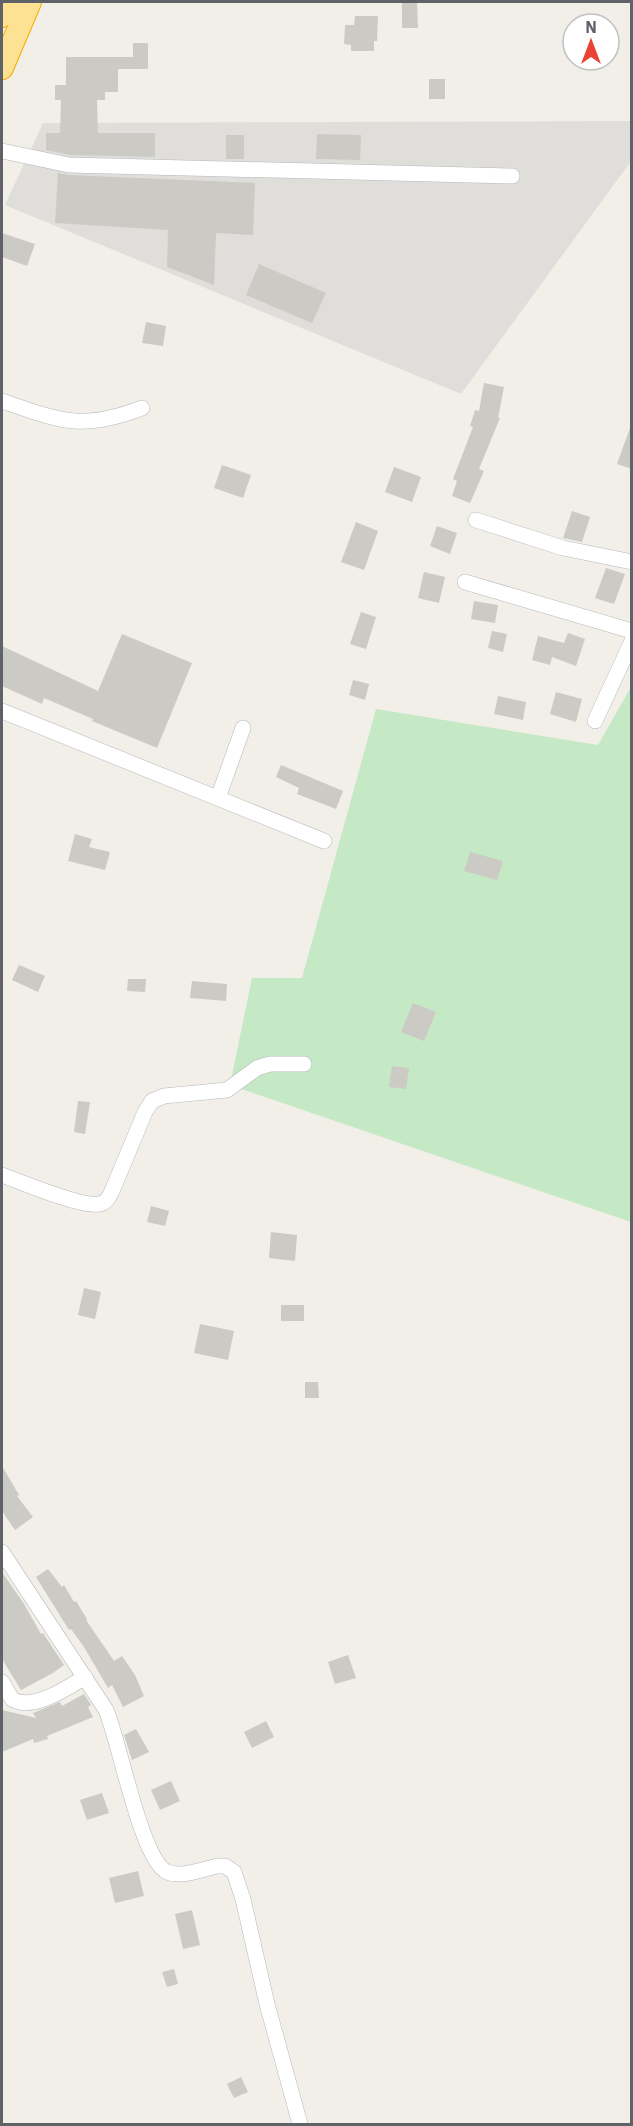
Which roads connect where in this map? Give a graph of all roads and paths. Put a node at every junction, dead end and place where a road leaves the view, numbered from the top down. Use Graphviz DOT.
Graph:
graph roads {
  1 [pos="8,2"];
  2 [pos="30,2"];
  3 [pos="2,15"];
  4 [pos="2,68"];
  5 [pos="2,151"];
  6 [pos="512,176"];
  7 [pos="2,401"];
  8 [pos="142,408"];
  9 [pos="476,520"];
  10 [pos="632,562"];
  11 [pos="465,582"];
  12 [pos="632,631"];
  13 [pos="632,641"];
  14 [pos="2,711"];
  15 [pos="595,721"];
  16 [pos="243,728"];
  17 [pos="218,798"];
  18 [pos="324,841"];
  19 [pos="304,1064"];
  20 [pos="2,1175"];
  21 [pos="2,1552"];
  22 [pos="85,1677"];
  23 [pos="2,1682"];
  24 [pos="300,2124"];
  1 -- 3 [label="highway"];
  2 -- 4 [label="highway"];
  5 -- 6 [label="street"];
  7 -- 8 [label="street"];
  9 -- 10 [label="street"];
  11 -- 12 [label="street"];
  13 -- 15 [label="street"];
  14 -- 17 [label="street"];
  16 -- 17 [label="street"];
  17 -- 18 [label="street"];
  19 -- 20 [label="street"];
  21 -- 22 [label="street"];
  22 -- 23 [label="street"];
  22 -- 24 [label="street"];
}
